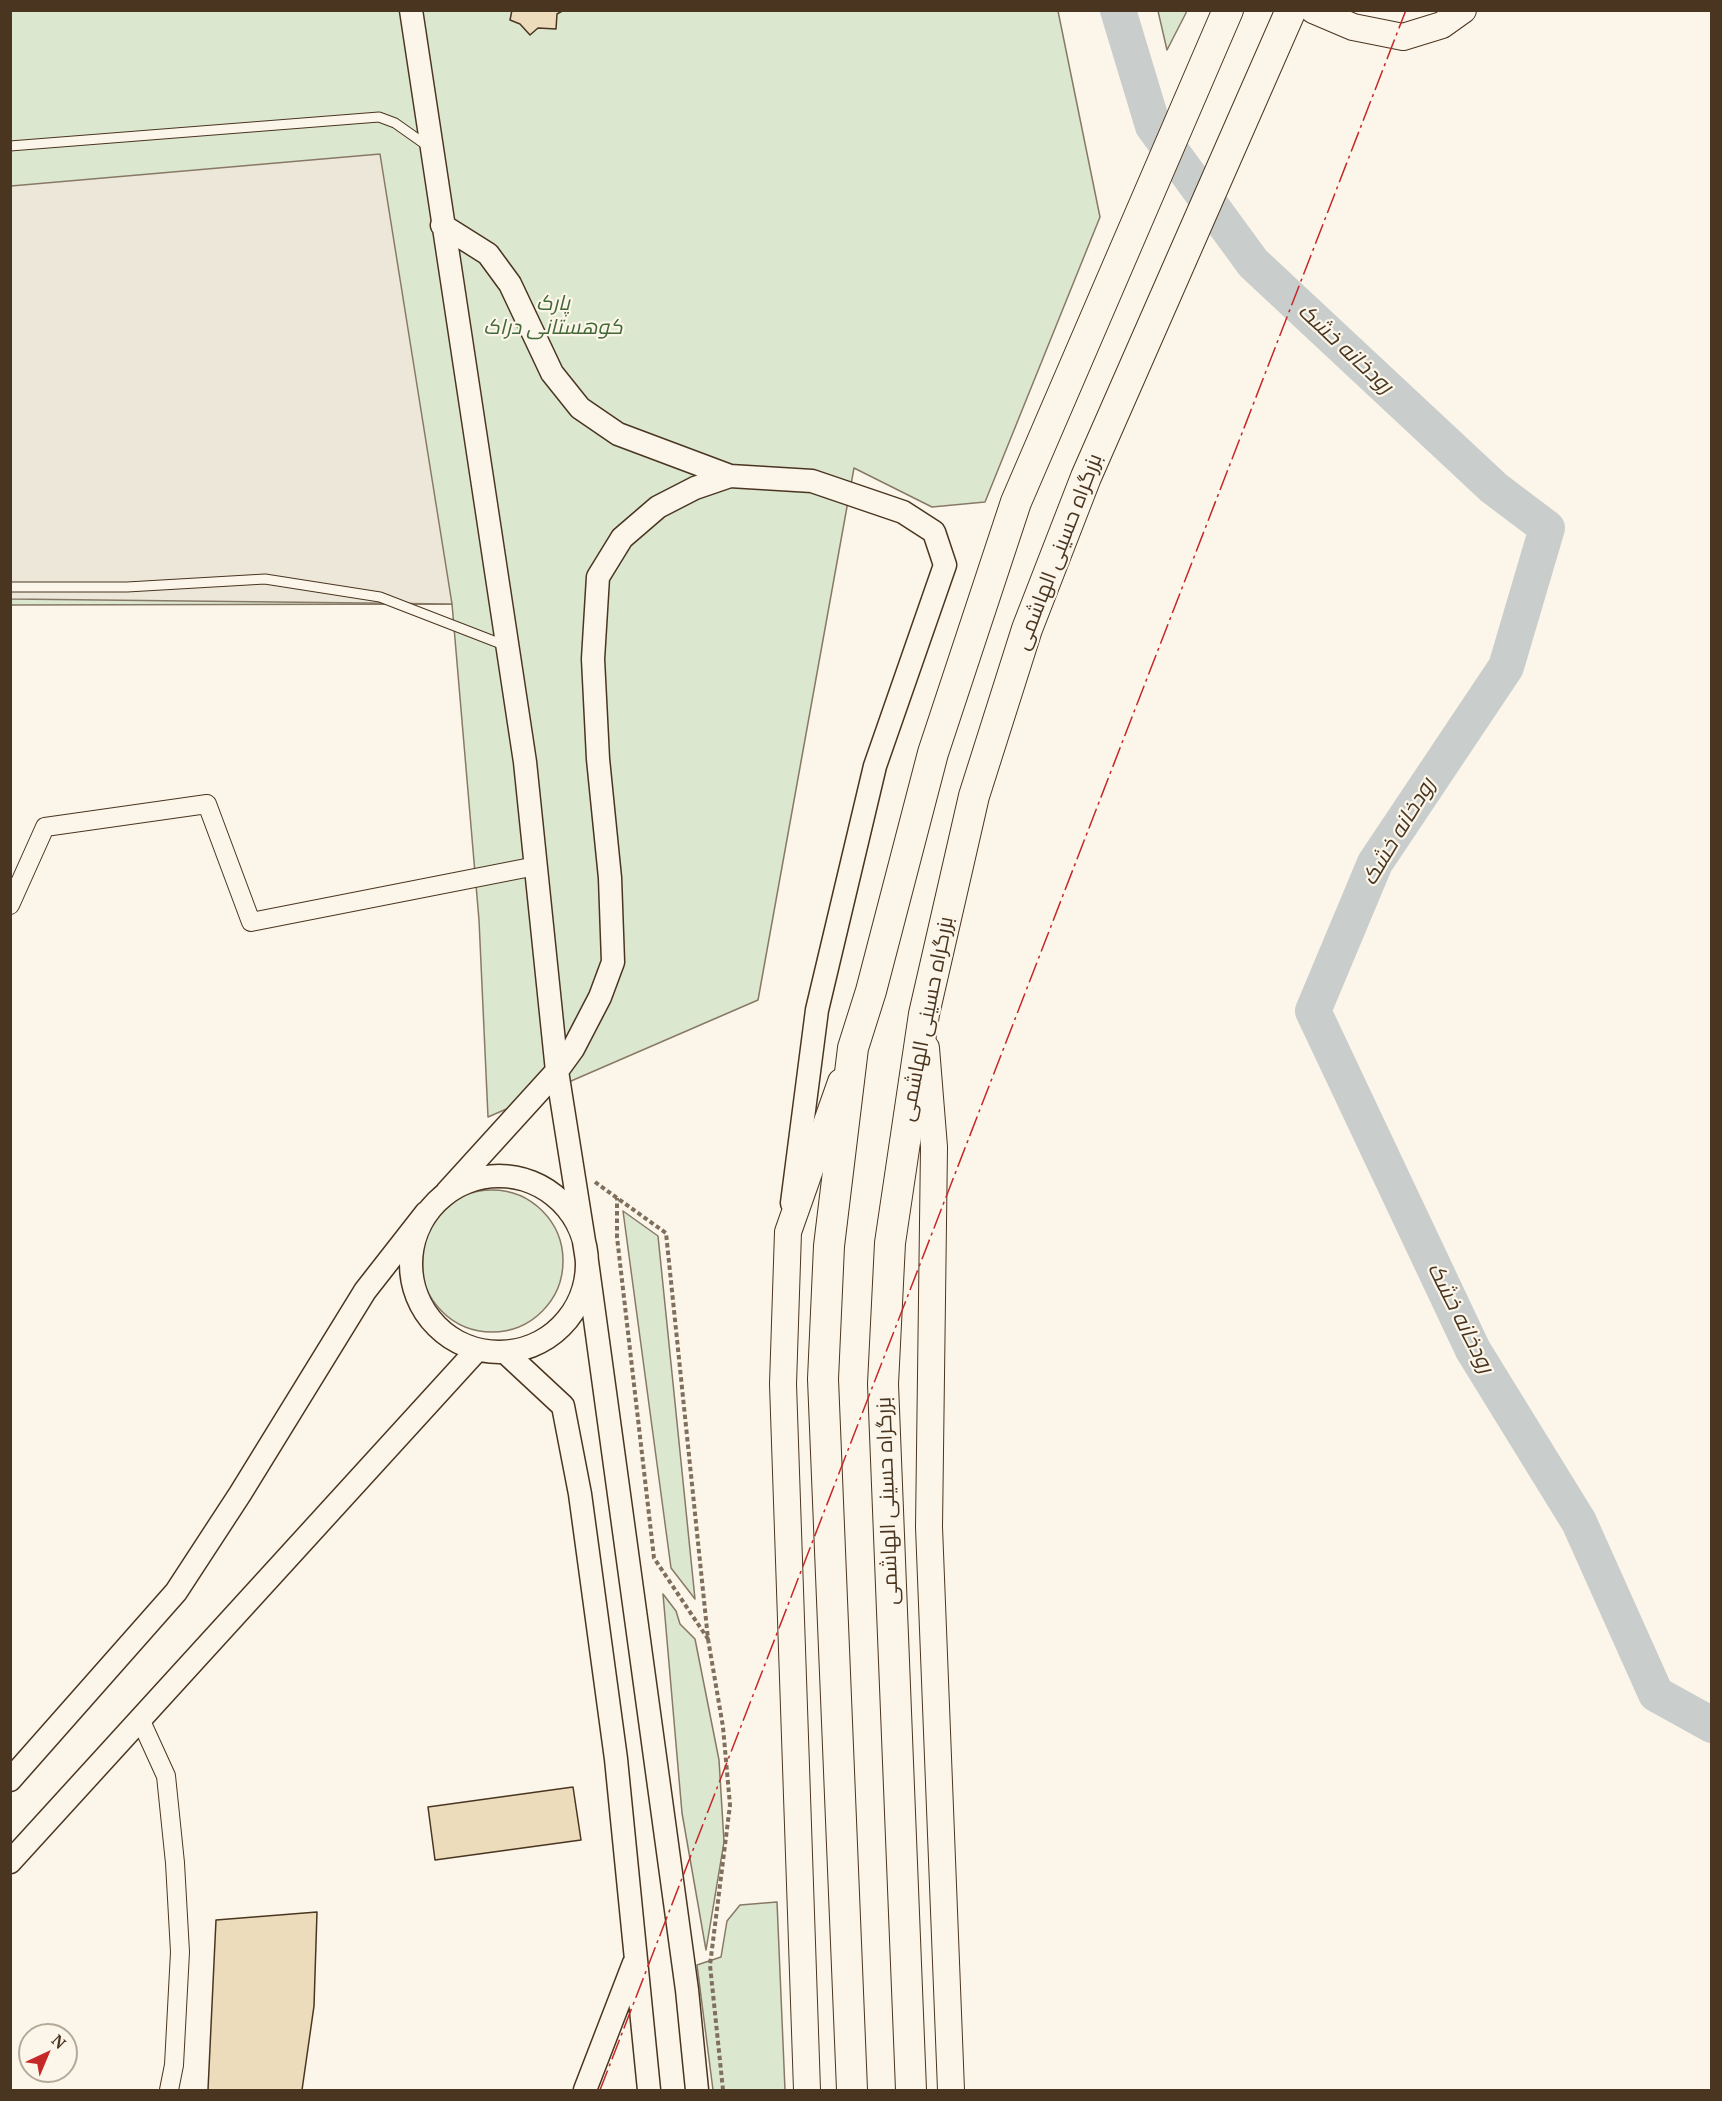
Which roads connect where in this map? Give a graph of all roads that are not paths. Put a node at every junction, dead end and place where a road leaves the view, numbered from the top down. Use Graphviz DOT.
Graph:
graph roads {
  1 [pos="411,10"];
  2 [pos="1228,10"];
  3 [pos="1291,10"];
  4 [pos="1313,10"];
  5 [pos="1462,10"];
  6 [pos="10,146"];
  7 [pos="433,150"];
  8 [pos="442,225"];
  9 [pos="730,476"];
  10 [pos="10,587"];
  11 [pos="507,646"];
  12 [pos="536,866"];
  13 [pos="10,905"];
  14 [pos="924,1014"];
  15 [pos="853,1048"];
  16 [pos="557,1071"];
  17 [pos="447,1192"];
  18 [pos="426,1213"];
  19 [pos="788,1232"];
  20 [pos="586,1254"];
  21 [pos="477,1350"];
  22 [pos="505,1352"];
  23 [pos="618,1490"];
  24 [pos="580,1494"];
  25 [pos="140,1719"];
  26 [pos="10,1780"];
  27 [pos="10,1862"];
  28 [pos="636,1959"];
  29 [pos="169,2091"];
  30 [pos="585,2091"];
  31 [pos="649,2091"];
  32 [pos="697,2091"];
  33 [pos="807,2091"];
  34 [pos="852,2091"];
  35 [pos="911,2091"];
  36 [pos="951,2091"];
  1 -- 7 [label="street"];
  2 -- 15 [label="highway"];
  3 -- 14 [label="highway, بزرگراه حسینی الهاشمی"];
  4 -- 5 [label="main road"];
  6 -- 7 [label="lane"];
  7 -- 8 [label="street"];
  8 -- 9 [label="street"];
  8 -- 11 [label="street"];
  9 -- 16 [label="street"];
  9 -- 19 [label="street"];
  10 -- 11 [label="lane"];
  11 -- 12 [label="street"];
  12 -- 13 [label="street"];
  12 -- 16 [label="street"];
  14 -- 35 [label="highway, بزرگراه حسینی الهاشمی"];
  14 -- 36 [label="main road"];
  15 -- 19 [label="main road"];
  15 -- 34 [label="highway"];
  16 -- 17 [label="street"];
  16 -- 20 [label="street"];
  17 -- 18 [label="street"];
  17 -- 20 [label="street"];
  18 -- 21 [label="street"];
  18 -- 26 [label="street"];
  19 -- 33 [label="main road"];
  20 -- 22 [label="street"];
  20 -- 23 [label="street"];
  21 -- 22 [label="street"];
  21 -- 25 [label="street"];
  22 -- 24 [label="street"];
  23 -- 24 [label="street"];
  23 -- 32 [label="street"];
  24 -- 28 [label="street"];
  25 -- 27 [label="street"];
  25 -- 29 [label="street"];
  28 -- 30 [label="street"];
  28 -- 31 [label="street"];
}
